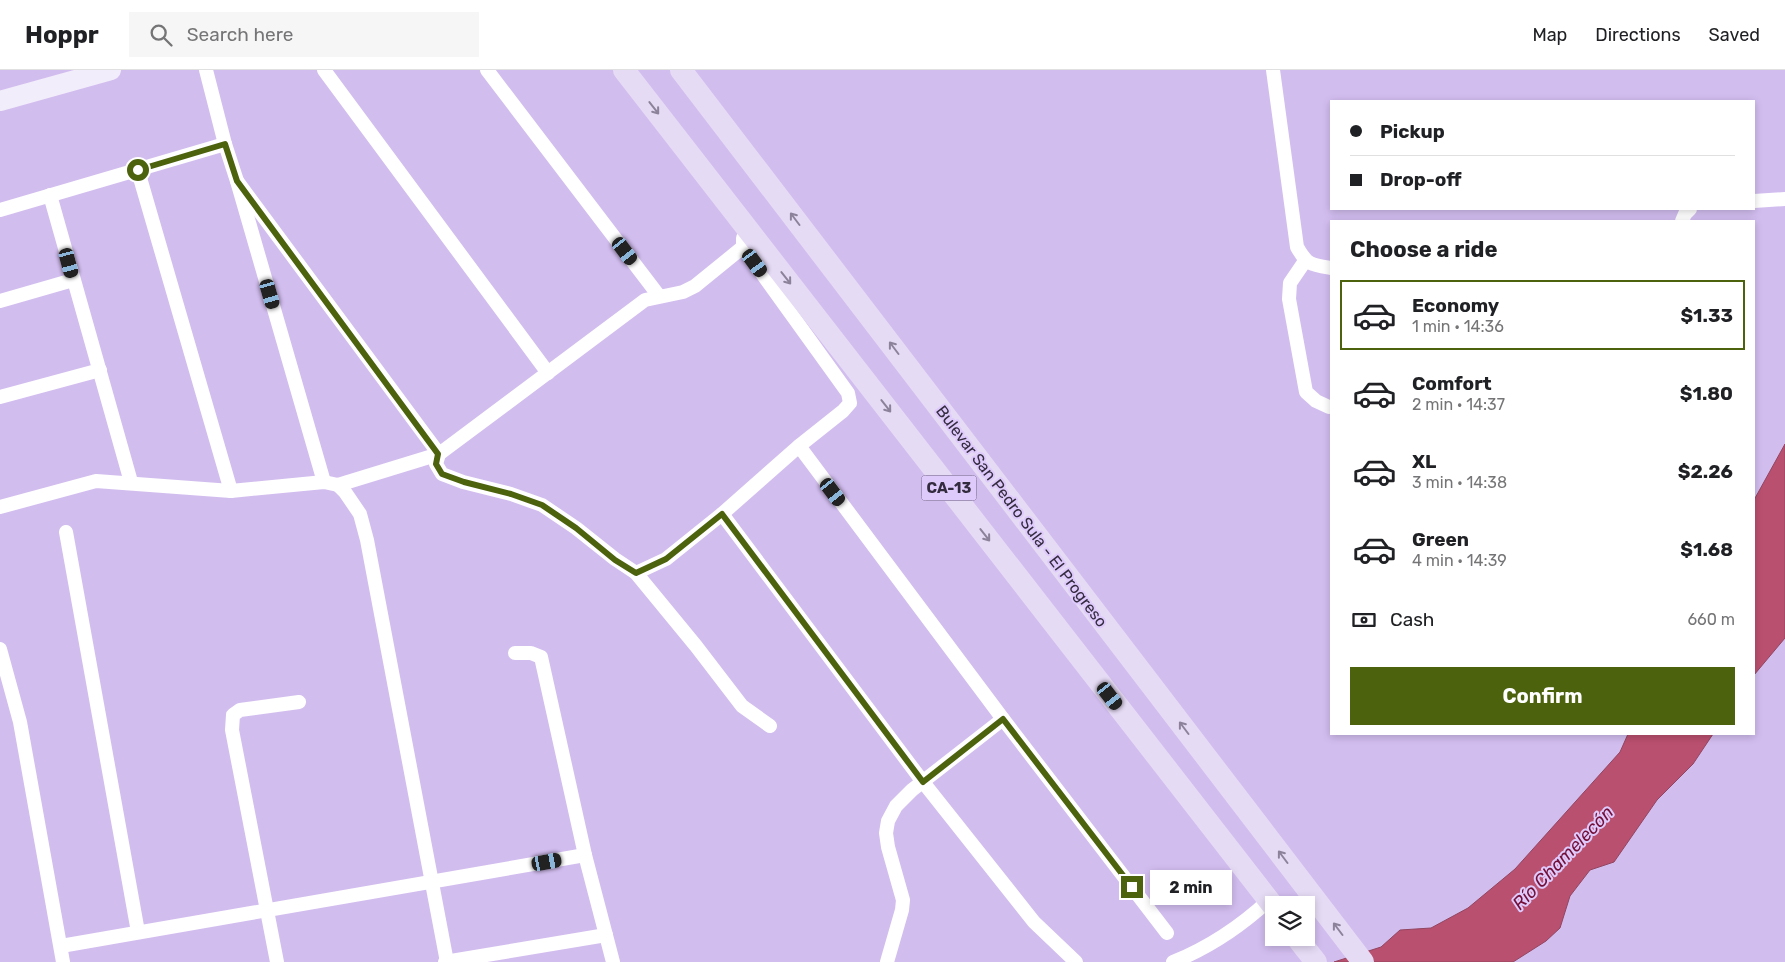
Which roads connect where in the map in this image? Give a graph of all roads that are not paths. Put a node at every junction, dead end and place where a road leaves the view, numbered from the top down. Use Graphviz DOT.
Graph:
graph roads {
  1 [pos="111,70"];
  2 [pos="206,70"];
  3 [pos="324,70"];
  4 [pos="487,70"];
  5 [pos="624,70"];
  6 [pos="681,70"];
  7 [pos="1273,70"];
  8 [pos="0,102"];
  9 [pos="225,144"];
  10 [pos="138,170"];
  11 [pos="237,181"];
  12 [pos="50,195"];
  13 [pos="1785,199"];
  14 [pos="1755,201"];
  15 [pos="0,210"];
  16 [pos="744,223"];
  17 [pos="743,247"];
  18 [pos="1305,261"];
  19 [pos="1330,268"];
  20 [pos="73,280"];
  21 [pos="659,296"];
  22 [pos="0,301"];
  23 [pos="100,370"];
  24 [pos="548,373"];
  25 [pos="0,397"];
  26 [pos="1329,406"];
  27 [pos="799,446"];
  28 [pos="438,454"];
  29 [pos="131,482"];
  30 [pos="331,483"];
  31 [pos="231,491"];
  32 [pos="0,507"];
  33 [pos="722,514"];
  34 [pos="66,532"];
  35 [pos="636,573"];
  36 [pos="0,649"];
  37 [pos="515,653"];
  38 [pos="299,702"];
  39 [pos="1003,719"];
  40 [pos="770,726"];
  41 [pos="923,782"];
  42 [pos="586,855"];
  43 [pos="432,883"];
  44 [pos="1266,896"];
  45 [pos="1265,907"];
  46 [pos="268,910"];
  47 [pos="138,932"];
  48 [pos="1167,933"];
  49 [pos="606,935"];
  50 [pos="61,946"];
  51 [pos="1303,946"];
  52 [pos="63,962"];
  53 [pos="277,962"];
  54 [pos="447,962"];
  55 [pos="613,962"];
  56 [pos="887,962"];
  57 [pos="1076,962"];
  58 [pos="1173,962"];
  59 [pos="1316,962"];
  60 [pos="1363,962"];
  1 -- 8 [label="street"];
  2 -- 9 [label="street"];
  3 -- 24 [label="street"];
  4 -- 21 [label="street"];
  5 -- 16 [label="main road, CA-13, one-way"];
  60 -- 6 [label="main road, Bulevar San Pedro Sula - El Progreso / CA-13, one-way"];
  7 -- 18 [label="street"];
  9 -- 10 [label="street"];
  9 -- 11 [label="street"];
  10 -- 12 [label="street"];
  10 -- 31 [label="street"];
  11 -- 28 [label="street"];
  11 -- 30 [label="street"];
  12 -- 15 [label="street"];
  12 -- 20 [label="street"];
  13 -- 14 [label="street"];
  16 -- 17 [label="street"];
  16 -- 44 [label="main road, CA-13, one-way"];
  17 -- 21 [label="street"];
  17 -- 27 [label="street"];
  18 -- 19 [label="street"];
  18 -- 26 [label="street"];
  20 -- 22 [label="street"];
  20 -- 23 [label="street"];
  21 -- 24 [label="street"];
  23 -- 25 [label="street"];
  23 -- 29 [label="street"];
  24 -- 28 [label="street"];
  27 -- 33 [label="street"];
  27 -- 39 [label="street"];
  28 -- 30 [label="street"];
  28 -- 35 [label="street"];
  29 -- 31 [label="street"];
  29 -- 32 [label="street"];
  30 -- 31 [label="street"];
  30 -- 43 [label="street"];
  33 -- 35 [label="street"];
  33 -- 41 [label="street"];
  34 -- 47 [label="street"];
  35 -- 40 [label="street"];
  36 -- 50 [label="street"];
  37 -- 42 [label="street"];
  38 -- 46 [label="street"];
  39 -- 41 [label="street"];
  39 -- 48 [label="street"];
  41 -- 56 [label="street"];
  41 -- 57 [label="street"];
  42 -- 43 [label="street"];
  42 -- 49 [label="street"];
  43 -- 46 [label="street"];
  43 -- 54 [label="street"];
  45 -- 58 [label="street"];
  46 -- 47 [label="street"];
  46 -- 53 [label="street"];
  47 -- 50 [label="street"];
  49 -- 54 [label="street"];
  49 -- 55 [label="street"];
  50 -- 52 [label="street"];
  51 -- 59 [label="main road"];
}
